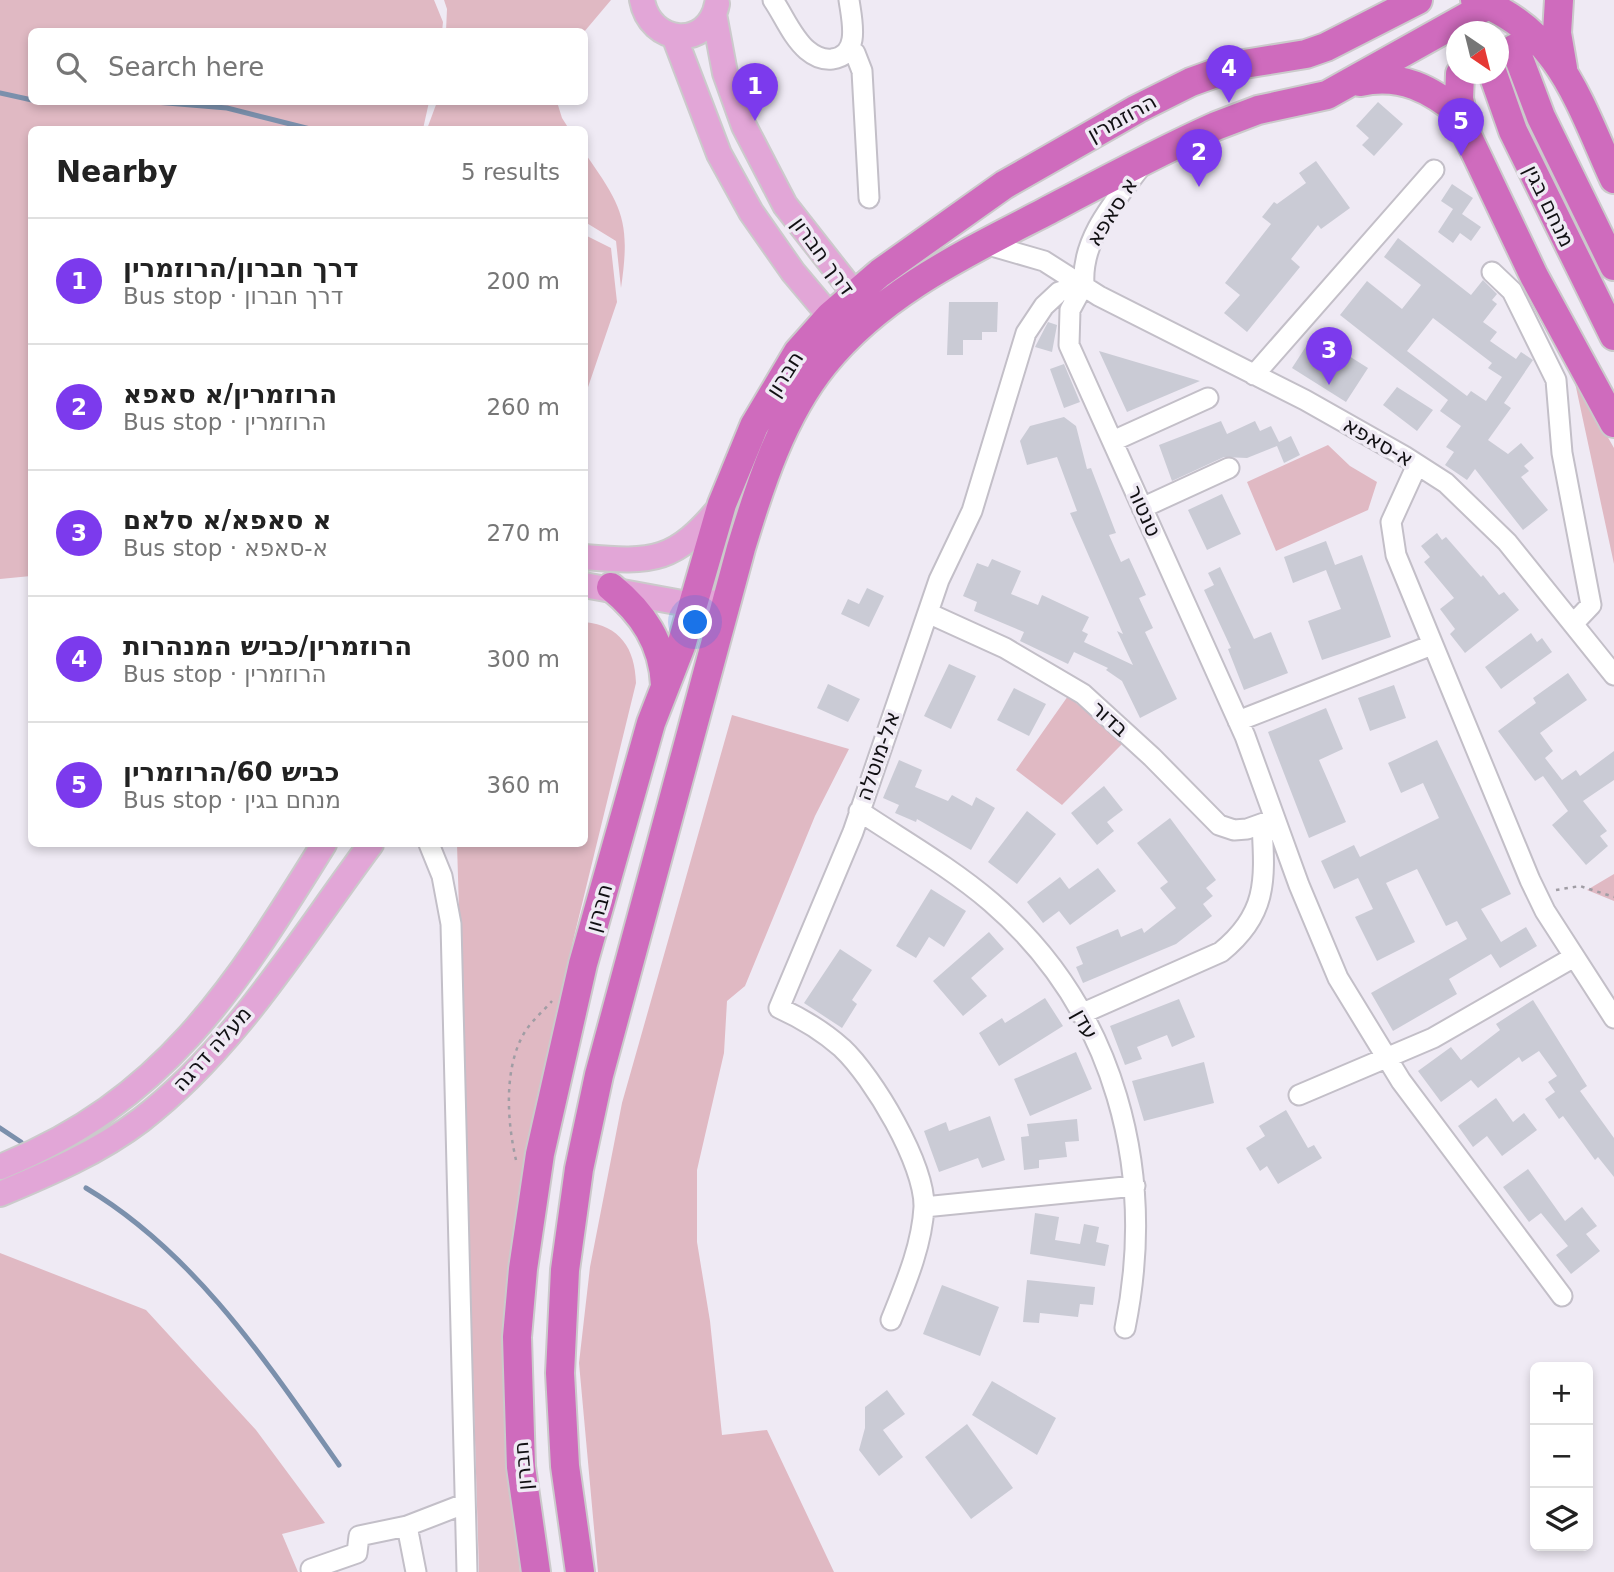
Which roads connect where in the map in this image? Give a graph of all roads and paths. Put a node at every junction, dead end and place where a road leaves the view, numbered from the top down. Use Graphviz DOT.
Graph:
graph roads {
  1 [pos="642,0"];
  2 [pos="773,0"];
  3 [pos="849,0"];
  4 [pos="1418,0"];
  5 [pos="1460,0"];
  6 [pos="1559,0"];
  7 [pos="1487,1"];
  8 [pos="718,5"];
  9 [pos="1382,10"];
  10 [pos="1479,21"];
  11 [pos="1435,35"];
  12 [pos="674,36"];
  13 [pos="1516,48"];
  14 [pos="850,49"];
  15 [pos="1563,71"];
  16 [pos="1460,84"];
  17 [pos="1497,84"];
  18 [pos="1349,85"];
  19 [pos="1462,115"];
  20 [pos="1147,159"];
  21 [pos="1434,170"];
  22 [pos="1614,179"];
  23 [pos="869,198"];
  24 [pos="985,244"];
  25 [pos="1614,266"];
  26 [pos="1492,272"];
  27 [pos="1084,284"];
  28 [pos="854,293"];
  29 [pos="830,316"];
  30 [pos="860,325"];
  31 [pos="1614,336"];
  32 [pos="1254,375"];
  33 [pos="1208,398"];
  34 [pos="1614,423"];
  35 [pos="1113,441"];
  36 [pos="1417,465"];
  37 [pos="1229,468"];
  38 [pos="722,504"];
  39 [pos="1142,508"];
  40 [pos="588,557"];
  41 [pos="598,586"];
  42 [pos="728,601"];
  43 [pos="693,606"];
  44 [pos="928,613"];
  45 [pos="1573,624"];
  46 [pos="1433,645"];
  47 [pos="1614,675"];
  48 [pos="665,687"];
  49 [pos="1241,728"];
  50 [pos="859,811"];
  51 [pos="1269,822"];
  52 [pos="322,847"];
  53 [pos="369,847"];
  54 [pos="433,852"];
  55 [pos="1538,896"];
  56 [pos="1614,897"];
  57 [pos="1574,957"];
  58 [pos="554,999"];
  59 [pos="1081,1014"];
  60 [pos="1614,1018"];
  61 [pos="1386,1057"];
  62 [pos="1298,1096"];
  63 [pos="517,1166"];
  64 [pos="0,1167"];
  65 [pos="1135,1186"];
  66 [pos="0,1194"];
  67 [pos="924,1207"];
  68 [pos="1562,1296"];
  69 [pos="891,1320"];
  70 [pos="1125,1328"];
  71 [pos="464,1504"];
  72 [pos="407,1526"];
  73 [pos="312,1572"];
  74 [pos="416,1572"];
  75 [pos="467,1572"];
  76 [pos="536,1572"];
  77 [pos="580,1572"];
  1 -- 12 [label="main road"];
  2 -- 14 [label="street"];
  3 -- 14 [label="street"];
  4 -- 9 [label="highway, הרוזמרין"];
  5 -- 11 [label="highway"];
  6 -- 15 [label="highway"];
  7 -- 10 [label="highway"];
  7 -- 11 [label="highway"];
  7 -- 15 [label="highway"];
  8 -- 12 [label="main road"];
  8 -- 28 [label="main road, דרך חברון"];
  9 -- 28 [label="highway, הרוזמרין"];
  11 -- 18 [label="highway"];
  12 -- 29 [label="main road, דרך חברון"];
  13 -- 25 [label="highway, מנחם בגין"];
  14 -- 23 [label="street"];
  15 -- 22 [label="highway"];
  16 -- 19 [label="highway"];
  17 -- 31 [label="highway, מנחם בגין"];
  18 -- 19 [label="highway"];
  18 -- 20 [label="highway"];
  19 -- 34 [label="highway"];
  20 -- 24 [label="highway"];
  20 -- 27 [label="street, א סאפא"];
  21 -- 32 [label="street"];
  24 -- 27 [label="street"];
  24 -- 30 [label="highway"];
  26 -- 45 [label="street"];
  27 -- 32 [label="street, א-סאפא"];
  27 -- 35 [label="street, טנטור"];
  27 -- 44 [label="street, אל-מוטלה"];
  28 -- 29 [label="highway, חברון"];
  28 -- 30 [label="main road, דרך חברון"];
  29 -- 30 [label="main road, דרך חברון"];
  29 -- 38 [label="highway, חברון"];
  30 -- 42 [label="highway, חברון"];
  32 -- 36 [label="street, א-סאפא"];
  33 -- 35 [label="street"];
  35 -- 39 [label="street, טנטור"];
  36 -- 45 [label="street, א-סאפא"];
  36 -- 46 [label="street"];
  37 -- 39 [label="street"];
  38 -- 40 [label="main road"];
  38 -- 43 [label="highway, חברון"];
  39 -- 49 [label="street, טנטור"];
  41 -- 43 [label="main road"];
  41 -- 48 [label="highway"];
  42 -- 43 [label="main road"];
  42 -- 77 [label="highway, חברון"];
  43 -- 48 [label="highway, חברון"];
  44 -- 50 [label="street, אל-מוטלה"];
  44 -- 51 [label="street, בדור"];
  45 -- 47 [label="street, א-סאפא"];
  46 -- 49 [label="street"];
  46 -- 55 [label="street"];
  48 -- 76 [label="highway, חברון"];
  49 -- 51 [label="street, טנטור"];
  50 -- 59 [label="street, עדן"];
  50 -- 67 [label="street, אל-מוטלה"];
  51 -- 59 [label="street"];
  51 -- 61 [label="street"];
  52 -- 64 [label="main road, מעלה דרגה"];
  53 -- 66 [label="main road, מעלה דרגה"];
  54 -- 71 [label="street"];
  55 -- 56 [label="path"];
  55 -- 57 [label="street"];
  57 -- 60 [label="street"];
  57 -- 61 [label="street"];
  58 -- 63 [label="path"];
  59 -- 65 [label="street, עדן"];
  61 -- 62 [label="street"];
  61 -- 68 [label="street"];
  65 -- 67 [label="street"];
  65 -- 70 [label="street, עדן"];
  67 -- 69 [label="street, אל-מוטלה"];
  71 -- 72 [label="street"];
  71 -- 75 [label="street"];
  72 -- 73 [label="street"];
  72 -- 74 [label="street"];
}
